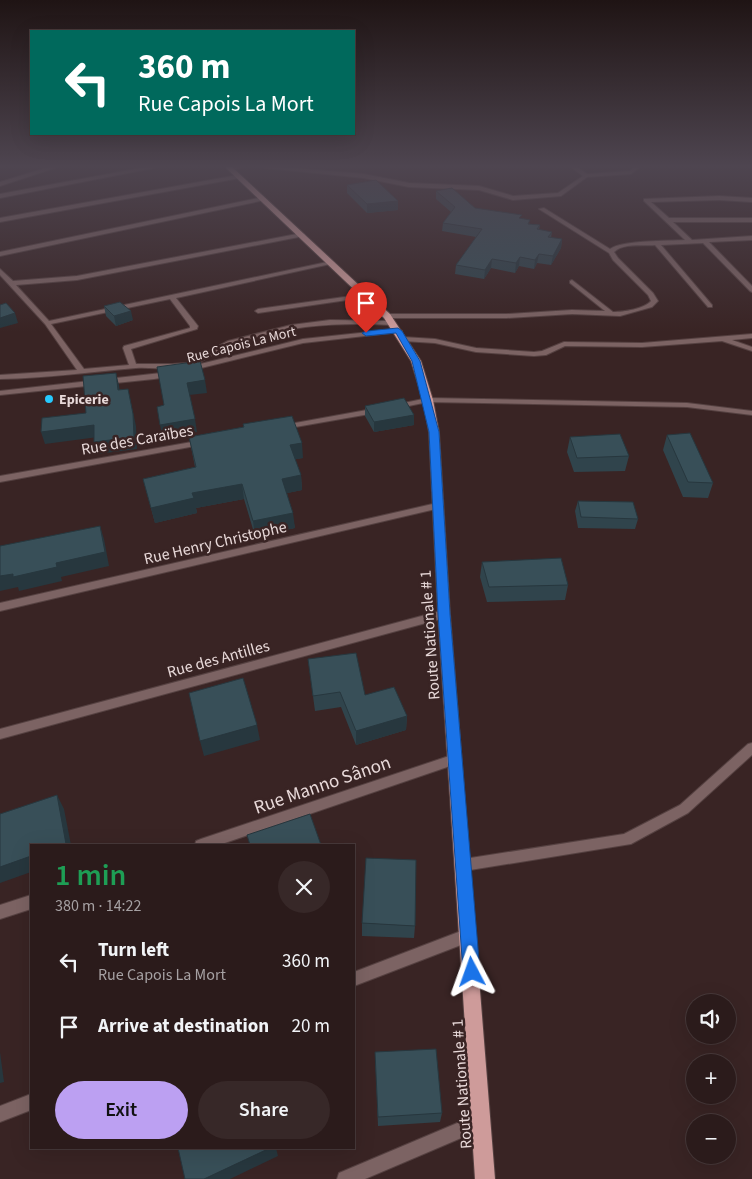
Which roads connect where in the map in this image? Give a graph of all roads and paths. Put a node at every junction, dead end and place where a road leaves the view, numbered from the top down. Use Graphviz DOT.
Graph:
graph roads {
  1 [pos="153,222"];
  2 [pos="287,222"];
  3 [pos="564,222"];
  4 [pos="670,222"];
  5 [pos="302,236"];
  6 [pos="752,238"];
  7 [pos="704,240"];
  8 [pos="690,241"];
  9 [pos="656,243"];
  10 [pos="611,252"];
  11 [pos="0,254"];
  12 [pos="332,263"];
  13 [pos="0,272"];
  14 [pos="572,282"];
  15 [pos="12,283"];
  16 [pos="752,290"];
  17 [pos="366,296"];
  18 [pos="172,297"];
  19 [pos="710,306"];
  20 [pos="258,311"];
  21 [pos="610,312"];
  22 [pos="47,323"];
  23 [pos="395,327"];
  24 [pos="752,336"];
  25 [pos="722,339"];
  26 [pos="752,349"];
  27 [pos="132,366"];
  28 [pos="82,371"];
  29 [pos="0,377"];
  30 [pos="0,393"];
  31 [pos="428,400"];
  32 [pos="752,414"];
  33 [pos="273,429"];
  34 [pos="215,440"];
  35 [pos="0,479"];
  36 [pos="437,506"];
  37 [pos="0,607"];
  38 [pos="444,614"];
  39 [pos="0,734"];
  40 [pos="752,748"];
  41 [pos="456,759"];
  42 [pos="204,844"];
  43 [pos="464,865"];
  44 [pos="30,902"];
  45 [pos="0,912"];
  46 [pos="469,936"];
  47 [pos="355,979"];
  48 [pos="30,1102"];
  49 [pos="0,1114"];
  50 [pos="482,1121"];
  51 [pos="345,1179"];
  52 [pos="485,1179"];
  1 -- 11 [label="street"];
  2 -- 5 [label="main road, Route Nationale # 1"];
  3 -- 10 [label="street"];
  4 -- 8 [label="street"];
  5 -- 12 [label="main road, Route Nationale # 1"];
  5 -- 15 [label="street"];
  6 -- 7 [label="street"];
  7 -- 8 [label="street"];
  7 -- 16 [label="street"];
  8 -- 9 [label="street"];
  9 -- 10 [label="street"];
  9 -- 19 [label="street"];
  10 -- 21 [label="street"];
  12 -- 17 [label="main road, Route Nationale # 1"];
  12 -- 18 [label="street"];
  13 -- 15 [label="street"];
  14 -- 21 [label="street"];
  15 -- 22 [label="street"];
  17 -- 20 [label="street"];
  17 -- 23 [label="main road, Route Nationale # 1"];
  18 -- 22 [label="street"];
  18 -- 27 [label="street"];
  21 -- 23 [label="street"];
  22 -- 28 [label="street"];
  23 -- 25 [label="street"];
  23 -- 27 [label="street"];
  23 -- 30 [label="street, Rue Capois La Mort"];
  23 -- 31 [label="main road, Route Nationale # 1"];
  24 -- 25 [label="street"];
  25 -- 26 [label="street"];
  27 -- 28 [label="street"];
  28 -- 29 [label="street"];
  31 -- 32 [label="street"];
  31 -- 33 [label="street"];
  31 -- 36 [label="main road, Route Nationale # 1"];
  34 -- 35 [label="street, Rue des Caraïbes"];
  36 -- 37 [label="street, Rue Henry Christophe"];
  36 -- 38 [label="main road, Route Nationale # 1"];
  38 -- 39 [label="street, Rue des Antilles"];
  38 -- 41 [label="main road, Route Nationale # 1"];
  40 -- 43 [label="street"];
  41 -- 42 [label="street, Rue Manno Sânon"];
  41 -- 43 [label="main road, Route Nationale # 1"];
  43 -- 46 [label="main road, Route Nationale # 1"];
  44 -- 45 [label="street"];
  46 -- 47 [label="street"];
  46 -- 50 [label="main road, Route Nationale # 1"];
  48 -- 49 [label="street"];
  50 -- 51 [label="street"];
  50 -- 52 [label="main road, Route Nationale # 1"];
}
